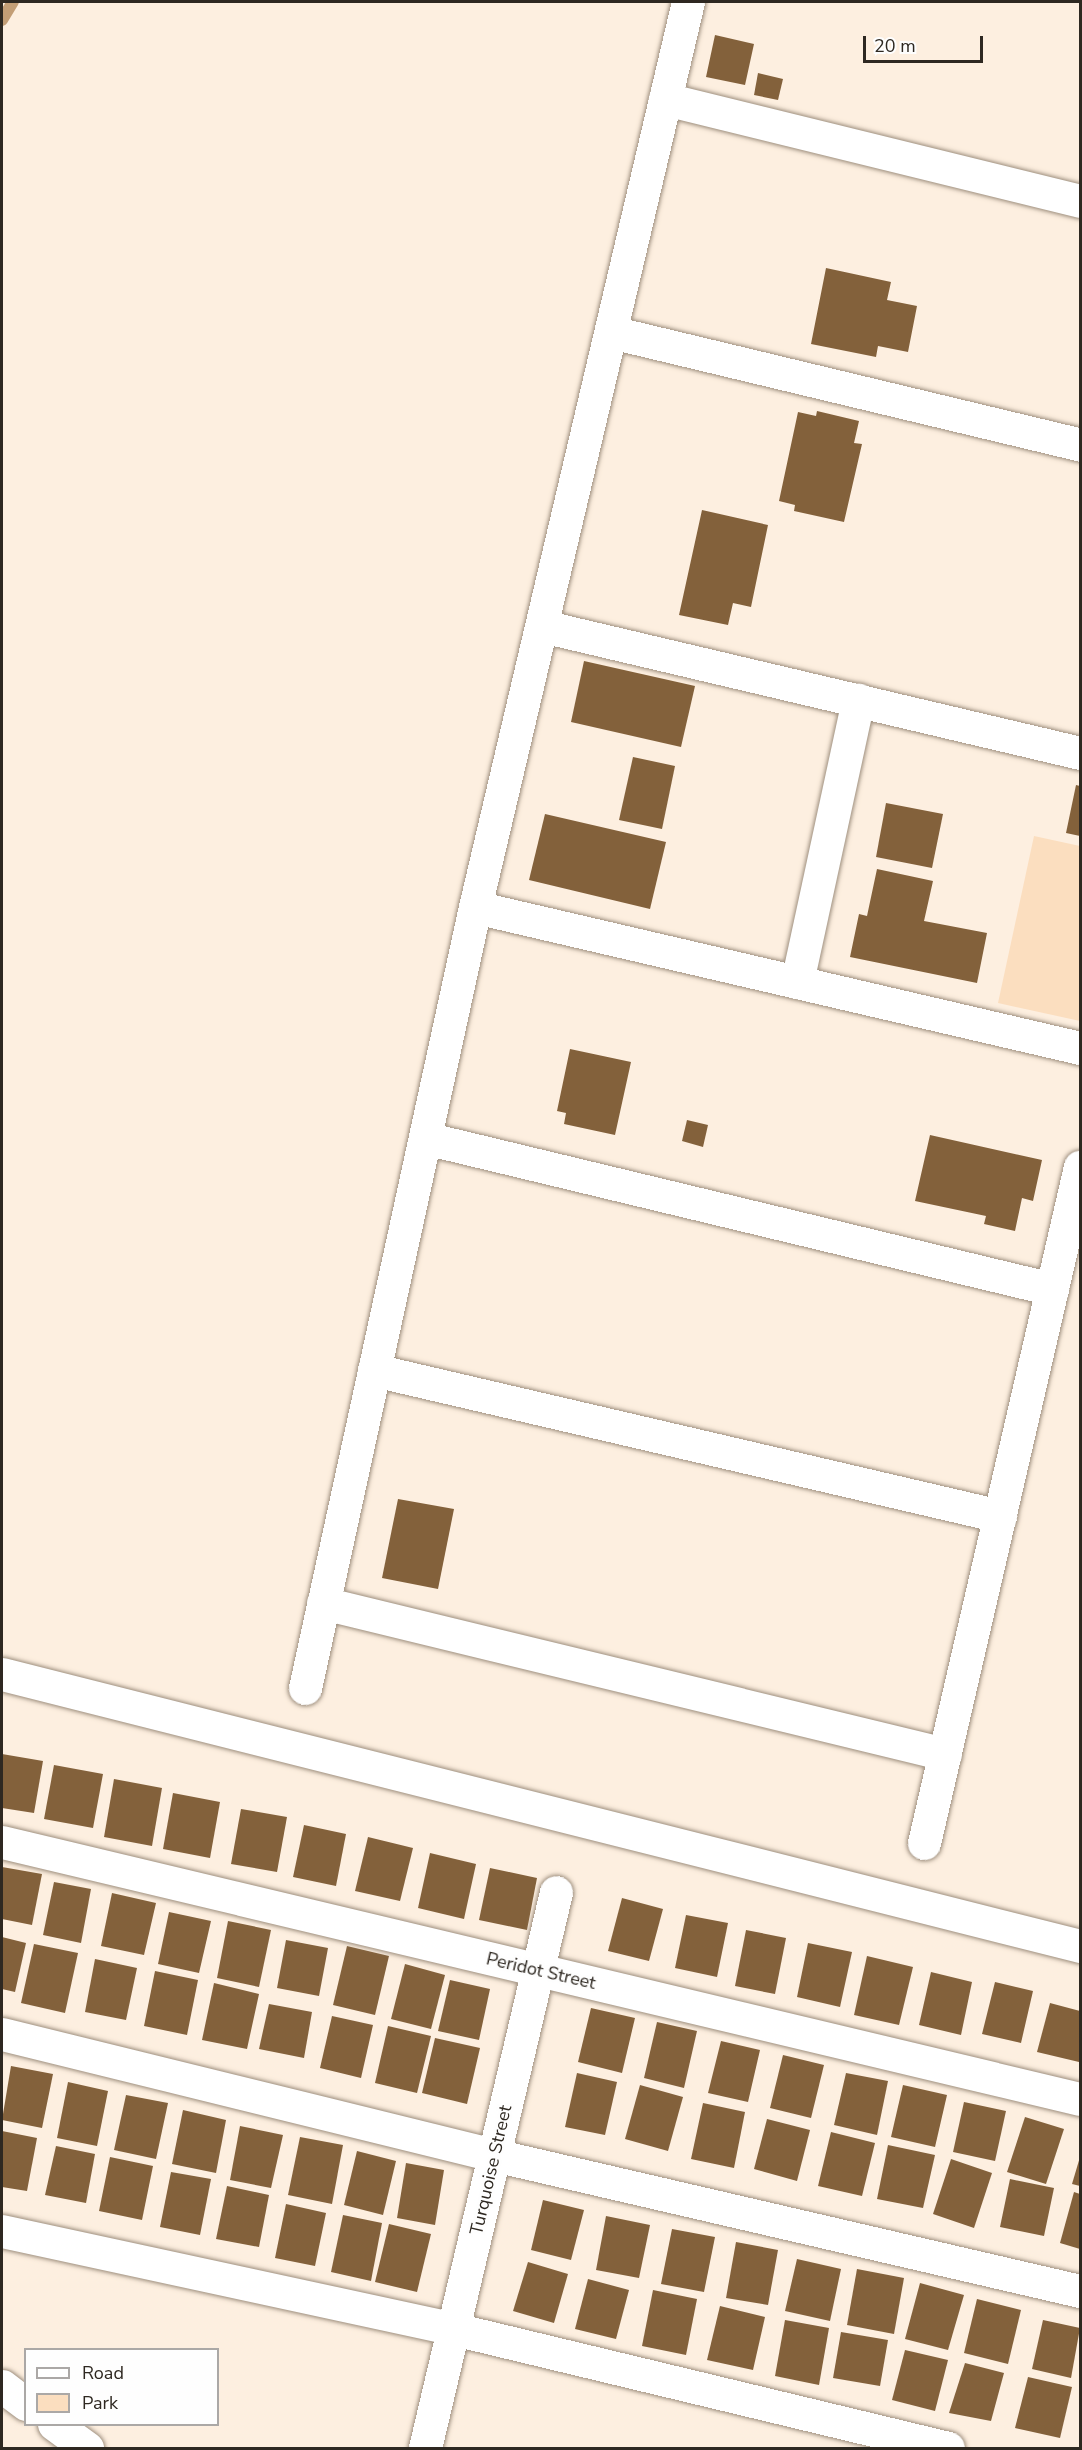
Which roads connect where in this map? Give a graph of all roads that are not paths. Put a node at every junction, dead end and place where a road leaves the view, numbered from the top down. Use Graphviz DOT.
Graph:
graph roads {
  1 [pos="688,2"];
  2 [pos="665,99"];
  3 [pos="1080,201"];
  4 [pos="611,332"];
  5 [pos="1080,445"];
  6 [pos="542,626"];
  7 [pos="858,700"];
  8 [pos="1080,753"];
  9 [pos="475,907"];
  10 [pos="797,982"];
  11 [pos="1080,1048"];
  12 [pos="425,1138"];
  13 [pos="1080,1167"];
  14 [pos="1052,1289"];
  15 [pos="374,1370"];
  16 [pos="1000,1516"];
  17 [pos="323,1603"];
  18 [pos="2,1674"];
  19 [pos="304,1688"];
  20 [pos="945,1754"];
  21 [pos="2,1842"];
  22 [pos="924,1843"];
  23 [pos="556,1892"];
  24 [pos="1080,1946"];
  25 [pos="538,1971"];
  26 [pos="2,2034"];
  27 [pos="1080,2099"];
  28 [pos="494,2156"];
  29 [pos="2,2231"];
  30 [pos="1080,2291"];
  31 [pos="454,2329"];
  32 [pos="2,2386"];
  33 [pos="24,2402"];
  34 [pos="57,2426"];
  35 [pos="87,2448"];
  36 [pos="426,2448"];
  37 [pos="948,2448"];
  1 -- 2 [label="street"];
  2 -- 3 [label="street"];
  2 -- 4 [label="street"];
  4 -- 5 [label="street"];
  4 -- 6 [label="street"];
  6 -- 7 [label="street"];
  6 -- 9 [label="street"];
  7 -- 8 [label="street"];
  7 -- 10 [label="street"];
  9 -- 10 [label="street"];
  9 -- 12 [label="street"];
  10 -- 11 [label="street"];
  12 -- 14 [label="street"];
  12 -- 15 [label="street"];
  13 -- 14 [label="street"];
  14 -- 16 [label="street"];
  15 -- 16 [label="street"];
  15 -- 17 [label="street"];
  16 -- 20 [label="street"];
  17 -- 19 [label="street"];
  17 -- 20 [label="street"];
  18 -- 24 [label="street"];
  20 -- 22 [label="street"];
  21 -- 25 [label="street, Peridot Street"];
  23 -- 25 [label="street, Turquoise Street"];
  25 -- 27 [label="street, Peridot Street"];
  25 -- 28 [label="street, Turquoise Street"];
  26 -- 28 [label="street"];
  28 -- 30 [label="street"];
  28 -- 31 [label="street, Turquoise Street"];
  29 -- 31 [label="street"];
  31 -- 36 [label="street, Turquoise Street"];
  31 -- 37 [label="street"];
  32 -- 33 [label="street"];
  34 -- 35 [label="street"];
}
